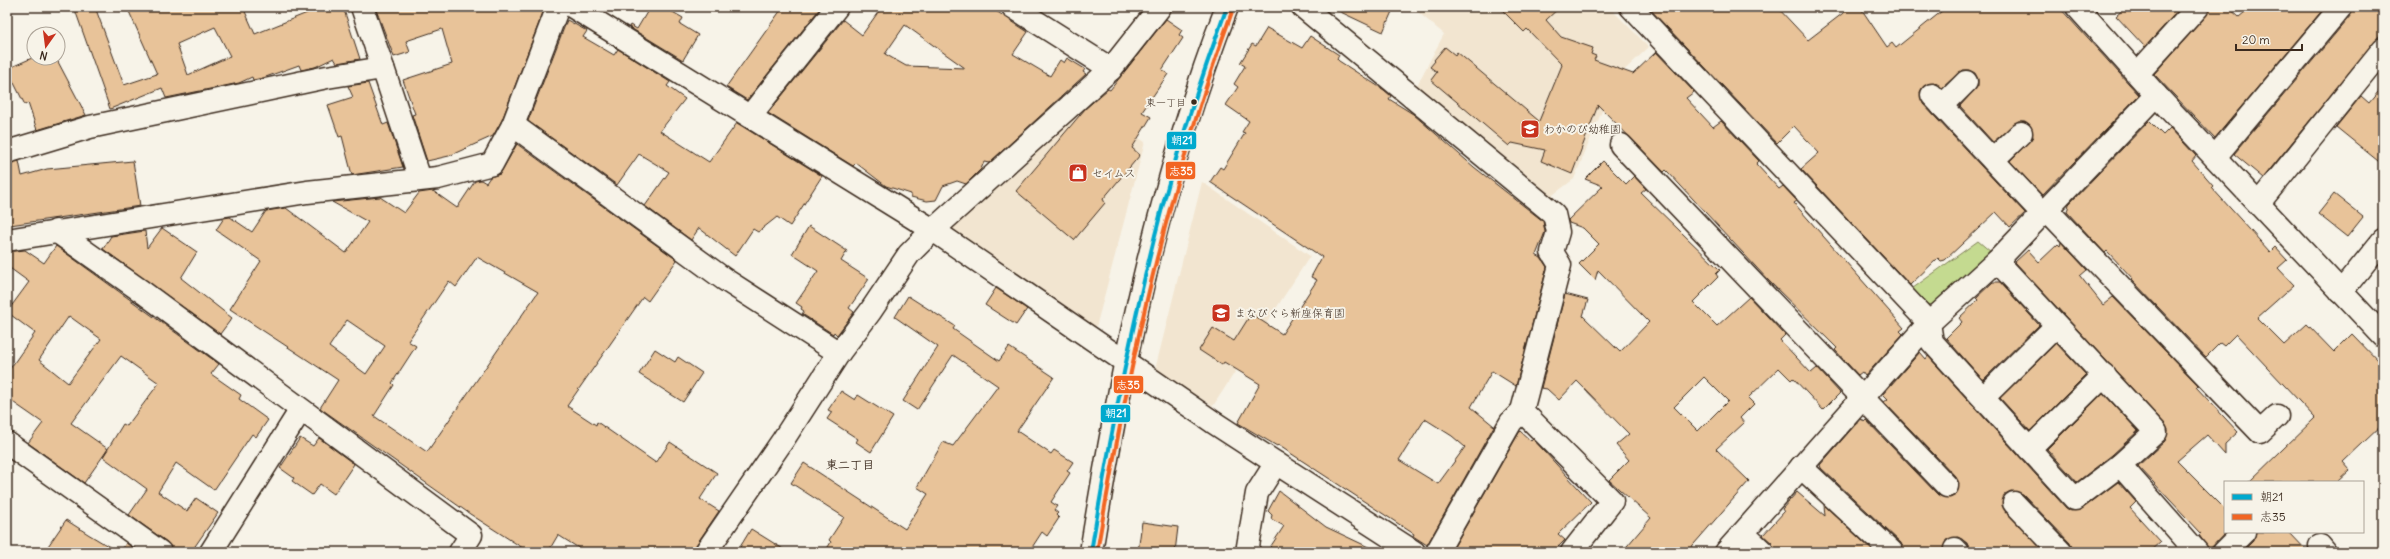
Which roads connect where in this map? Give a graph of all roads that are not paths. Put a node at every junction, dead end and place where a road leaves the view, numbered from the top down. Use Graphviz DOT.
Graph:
graph roads {
  1 [pos="362,7"];
  2 [pos="558,7"];
  3 [pos="574,7"];
  4 [pos="837,7"];
  5 [pos="1013,7"];
  6 [pos="1160,7"];
  7 [pos="1227,7"];
  8 [pos="1303,7"];
  9 [pos="1631,7"];
  10 [pos="2077,7"];
  11 [pos="2198,7"];
  12 [pos="2341,7"];
  13 [pos="2383,49"];
  14 [pos="382,68"];
  15 [pos="1111,69"];
  16 [pos="2138,73"];
  17 [pos="1966,82"];
  18 [pos="2156,95"];
  19 [pos="750,116"];
  20 [pos="513,125"];
  21 [pos="2021,133"];
  22 [pos="1621,145"];
  23 [pos="7,152"];
  24 [pos="2215,157"];
  25 [pos="1992,160"];
  26 [pos="420,179"];
  27 [pos="2259,203"];
  28 [pos="2045,212"];
  29 [pos="933,230"];
  30 [pos="56,231"];
  31 [pos="7,240"];
  32 [pos="2383,240"];
  33 [pos="1997,261"];
  34 [pos="2341,292"];
  35 [pos="1929,323"];
  36 [pos="2056,326"];
  37 [pos="2383,336"];
  38 [pos="839,353"];
  39 [pos="1125,361"];
  40 [pos="2104,375"];
  41 [pos="1984,397"];
  42 [pos="1861,398"];
  43 [pos="300,411"];
  44 [pos="1522,411"];
  45 [pos="2277,416"];
  46 [pos="7,443"];
  47 [pos="2029,449"];
  48 [pos="1276,463"];
  49 [pos="2120,465"];
  50 [pos="1801,467"];
  51 [pos="1947,486"];
  52 [pos="2014,503"];
  53 [pos="1743,533"];
  54 [pos="2243,533"];
  55 [pos="2187,549"];
  56 [pos="160,552"];
  57 [pos="211,552"];
  58 [pos="460,552"];
  59 [pos="706,552"];
  60 [pos="1091,552"];
  61 [pos="1247,552"];
  62 [pos="1414,552"];
  63 [pos="1437,552"];
  64 [pos="1572,552"];
  65 [pos="1726,552"];
  66 [pos="1764,552"];
  67 [pos="1892,552"];
  68 [pos="2061,552"];
  69 [pos="2224,552"];
  1 -- 14 [label="street"];
  2 -- 20 [label="street"];
  3 -- 19 [label="street"];
  4 -- 19 [label="street"];
  5 -- 15 [label="street"];
  6 -- 15 [label="street"];
  7 -- 39 [label="street"];
  8 -- 44 [label="street"];
  9 -- 35 [label="street"];
  10 -- 16 [label="street"];
  11 -- 16 [label="street"];
  12 -- 24 [label="street"];
  13 -- 27 [label="street"];
  14 -- 23 [label="street"];
  14 -- 26 [label="street"];
  15 -- 29 [label="street"];
  16 -- 18 [label="street"];
  17 -- 25 [label="street"];
  18 -- 24 [label="street"];
  18 -- 28 [label="street"];
  19 -- 29 [label="street"];
  20 -- 26 [label="street"];
  20 -- 38 [label="street"];
  21 -- 25 [label="street"];
  22 -- 42 [label="street"];
  24 -- 27 [label="street"];
  25 -- 28 [label="street"];
  26 -- 30 [label="street"];
  27 -- 34 [label="street"];
  28 -- 33 [label="street"];
  28 -- 45 [label="street"];
  29 -- 38 [label="street"];
  29 -- 39 [label="street"];
  30 -- 31 [label="street"];
  30 -- 43 [label="street"];
  32 -- 34 [label="street"];
  33 -- 35 [label="street"];
  33 -- 36 [label="street"];
  34 -- 37 [label="street"];
  35 -- 41 [label="street"];
  35 -- 42 [label="street"];
  36 -- 40 [label="street"];
  36 -- 41 [label="street"];
  38 -- 59 [label="street"];
  39 -- 48 [label="street"];
  39 -- 60 [label="street"];
  40 -- 47 [label="street"];
  40 -- 49 [label="street"];
  41 -- 47 [label="street"];
  42 -- 50 [label="street"];
  42 -- 51 [label="street"];
  43 -- 57 [label="street"];
  43 -- 58 [label="street"];
  44 -- 63 [label="street"];
  44 -- 64 [label="street"];
  46 -- 56 [label="street"];
  47 -- 49 [label="street"];
  48 -- 61 [label="street"];
  48 -- 62 [label="street"];
  49 -- 55 [label="street"];
  50 -- 53 [label="street"];
  50 -- 67 [label="street"];
  52 -- 68 [label="street"];
  53 -- 65 [label="street"];
  53 -- 66 [label="street"];
  54 -- 69 [label="street"];
}
